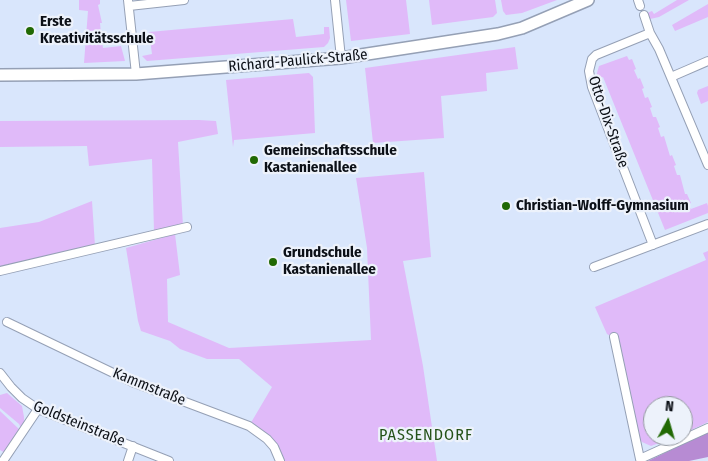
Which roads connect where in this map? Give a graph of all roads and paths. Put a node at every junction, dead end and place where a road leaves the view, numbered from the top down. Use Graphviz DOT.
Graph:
graph roads {
  1 [pos="184,0"];
  2 [pos="335,0"];
  3 [pos="588,0"];
  4 [pos="129,3"];
  5 [pos="644,15"];
  6 [pos="650,33"];
  7 [pos="341,58"];
  8 [pos="708,61"];
  9 [pos="0,74"];
  10 [pos="136,74"];
  11 [pos="671,77"];
  12 [pos="705,149"];
  13 [pos="708,165"];
  14 [pos="708,224"];
  15 [pos="187,227"];
  16 [pos="653,245"];
  17 [pos="594,267"];
  18 [pos="0,271"];
  19 [pos="8,322"];
  20 [pos="614,337"];
  21 [pos="0,373"];
  22 [pos="38,409"];
  23 [pos="708,428"];
  24 [pos="133,446"];
  25 [pos="639,460"];
  26 [pos="3,461"];
  27 [pos="128,461"];
  28 [pos="169,461"];
  29 [pos="280,461"];
  1 -- 4 [label="street"];
  2 -- 7 [label="street"];
  3 -- 7 [label="street, Richard-Paulick-Straße"];
  4 -- 10 [label="street"];
  5 -- 6 [label="street"];
  6 -- 11 [label="street"];
  6 -- 16 [label="street, Otto-Dix-Straße"];
  7 -- 10 [label="street, Richard-Paulick-Straße"];
  8 -- 11 [label="street"];
  9 -- 10 [label="street, Richard-Paulick-Straße"];
  11 -- 12 [label="street"];
  12 -- 13 [label="street"];
  14 -- 16 [label="street"];
  15 -- 18 [label="street"];
  16 -- 17 [label="street"];
  19 -- 29 [label="street, Kammstraße"];
  20 -- 25 [label="street"];
  21 -- 22 [label="street, Goldsteinstraße"];
  22 -- 24 [label="street, Goldsteinstraße"];
  22 -- 26 [label="street"];
  23 -- 25 [label="street"];
  24 -- 27 [label="street"];
  24 -- 28 [label="street, Goldsteinstraße"];
}
